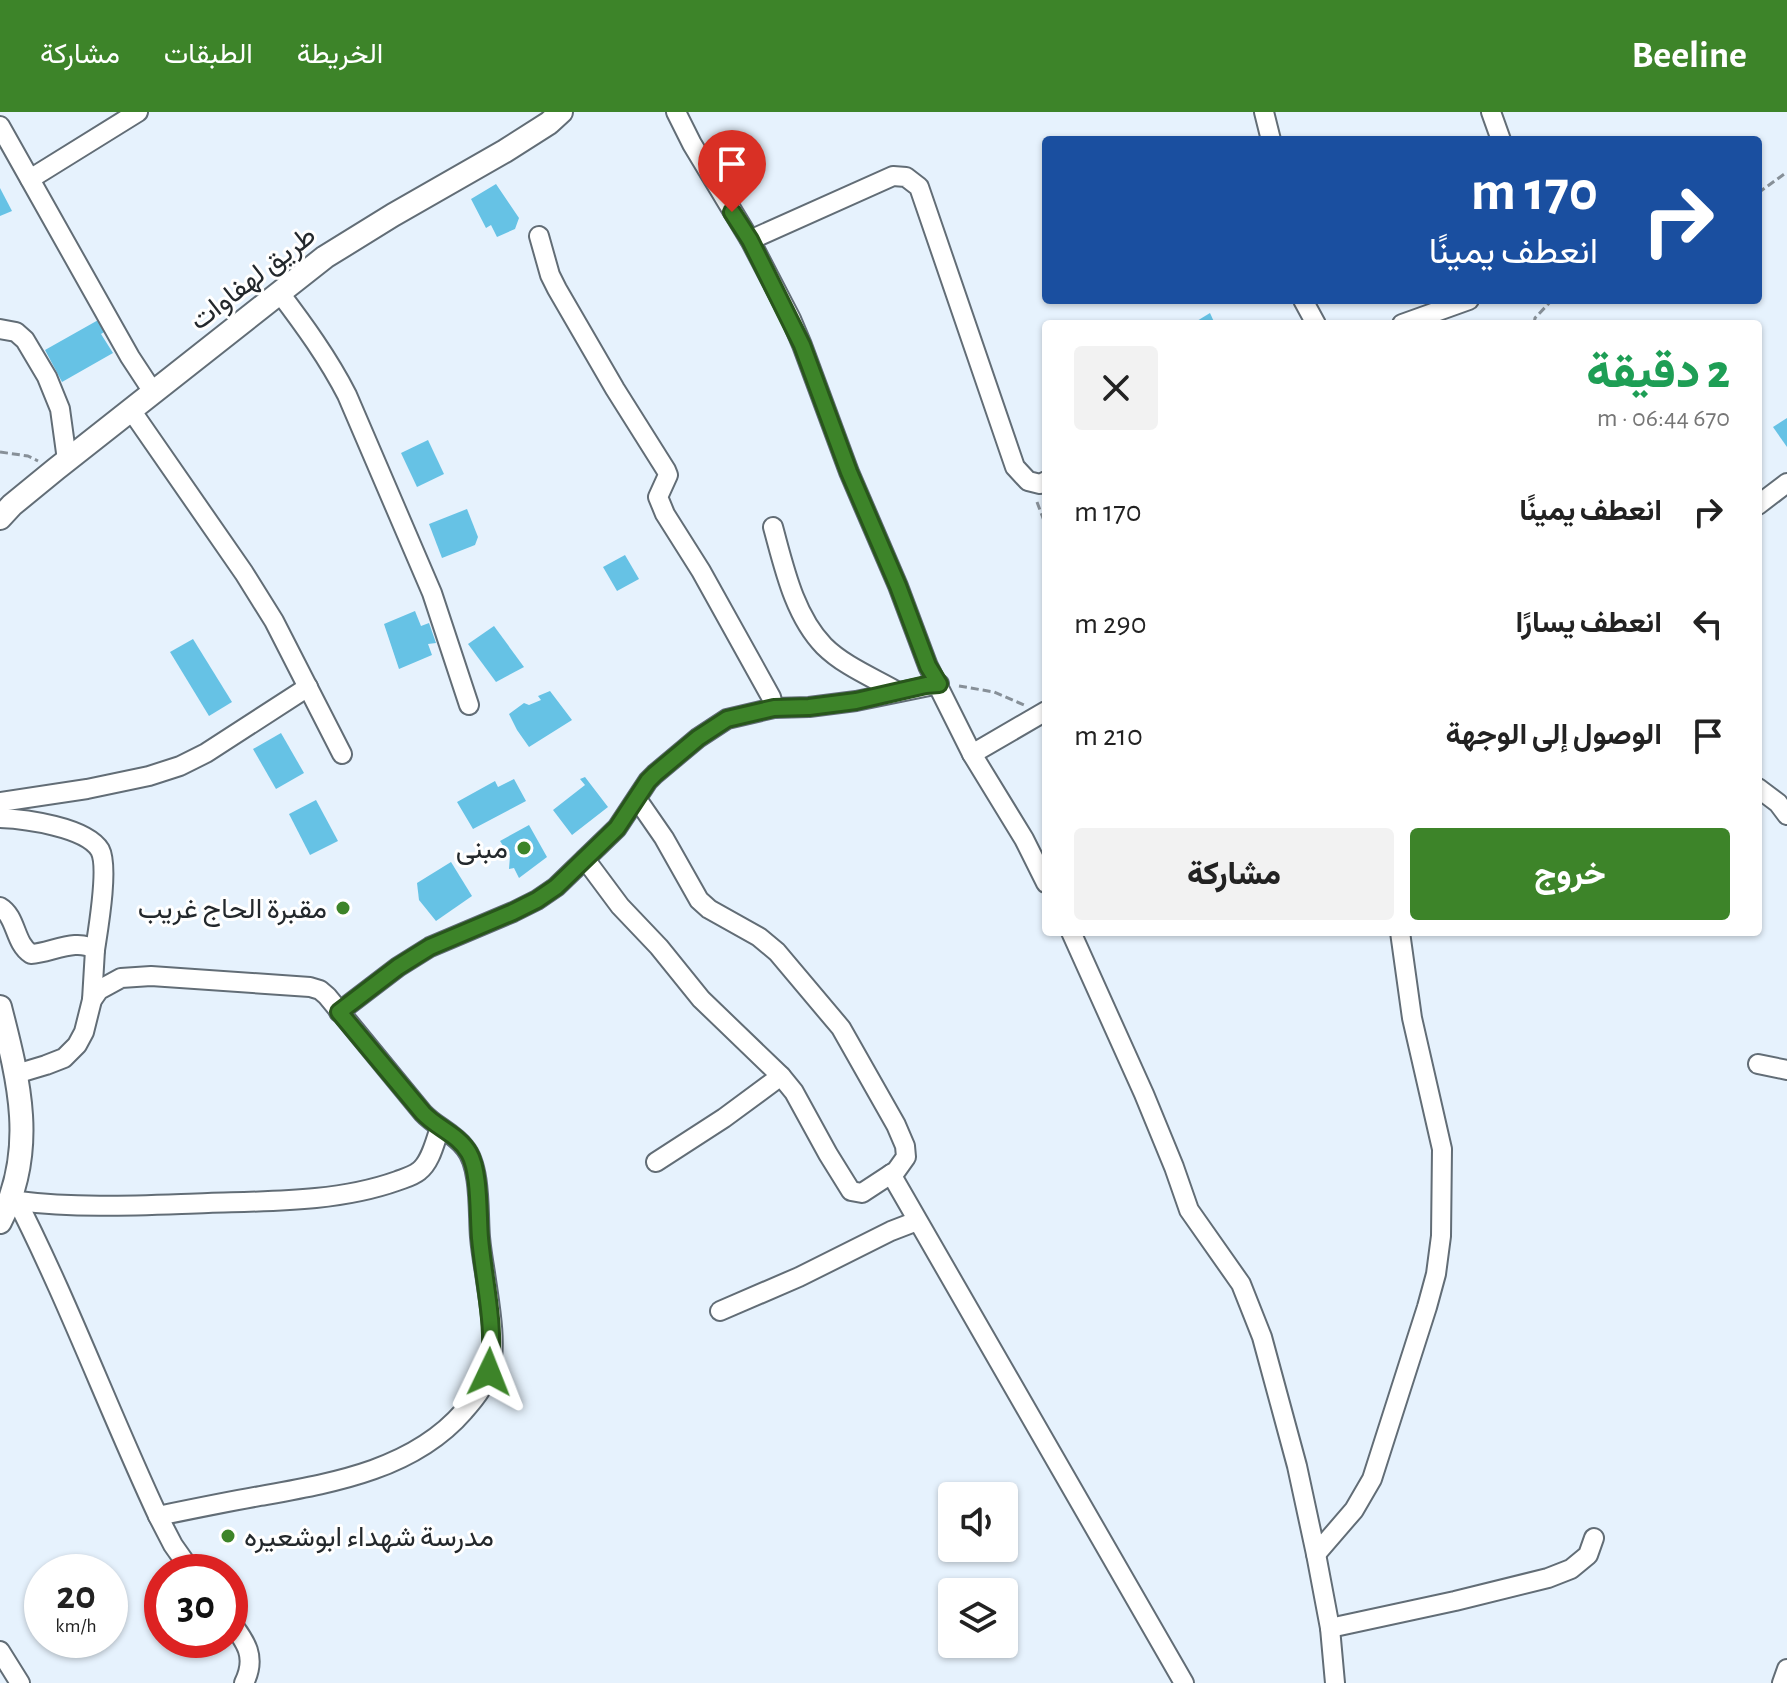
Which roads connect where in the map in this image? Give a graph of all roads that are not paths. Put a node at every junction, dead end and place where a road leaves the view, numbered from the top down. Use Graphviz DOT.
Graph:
graph roads {
  1 [pos="138,112"];
  2 [pos="561,112"];
  3 [pos="676,112"];
  4 [pos="1264,112"];
  5 [pos="1491,112"];
  6 [pos="0,126"];
  7 [pos="1270,136"];
  8 [pos="1500,136"];
  9 [pos="30,179"];
  10 [pos="539,236"];
  11 [pos="750,240"];
  12 [pos="279,292"];
  13 [pos="1458,304"];
  14 [pos="1413,320"];
  15 [pos="0,329"];
  16 [pos="153,392"];
  17 [pos="131,410"];
  18 [pos="61,465"];
  19 [pos="1042,483"];
  20 [pos="1787,483"];
  21 [pos="1762,502"];
  22 [pos="0,518"];
  23 [pos="773,527"];
  24 [pos="939,684"];
  25 [pos="308,687"];
  26 [pos="898,692"];
  27 [pos="469,705"];
  28 [pos="774,708"];
  29 [pos="1038,708"];
  30 [pos="342,754"];
  31 [pos="972,754"];
  32 [pos="1762,791"];
  33 [pos="637,799"];
  34 [pos="0,802"];
  35 [pos="1787,815"];
  36 [pos="0,818"];
  37 [pos="585,859"];
  38 [pos="1042,875"];
  39 [pos="0,907"];
  40 [pos="1073,936"];
  41 [pos="1401,936"];
  42 [pos="95,950"];
  43 [pos="92,1000"];
  44 [pos="339,1012"];
  45 [pos="1,1014"];
  46 [pos="1758,1064"];
  47 [pos="1787,1070"];
  48 [pos="16,1074"];
  49 [pos="781,1076"];
  50 [pos="440,1128"];
  51 [pos="656,1162"];
  52 [pos="891,1174"];
  53 [pos="16,1197"];
  54 [pos="917,1221"];
  55 [pos="0,1222"];
  56 [pos="720,1311"];
  57 [pos="158,1516"];
  58 [pos="1594,1538"];
  59 [pos="179,1554"];
  60 [pos="1316,1554"];
  61 [pos="1330,1628"];
  62 [pos="248,1648"];
  63 [pos="0,1651"];
  64 [pos="1787,1669"];
  65 [pos="20,1683"];
  66 [pos="244,1683"];
  67 [pos="1184,1683"];
  68 [pos="1335,1683"];
  69 [pos="1782,1683"];
  1 -- 9 [label="street"];
  2 -- 12 [label="street, طريق لهفاوات"];
  3 -- 11 [label="street"];
  4 -- 7 [label="street"];
  5 -- 8 [label="street"];
  6 -- 9 [label="street"];
  9 -- 16 [label="street"];
  10 -- 28 [label="street"];
  11 -- 19 [label="street"];
  11 -- 24 [label="street"];
  12 -- 16 [label="street, طريق لهفاوات"];
  12 -- 27 [label="street"];
  13 -- 14 [label="street"];
  15 -- 18 [label="street"];
  16 -- 17 [label="street, طريق لهفاوات"];
  17 -- 18 [label="street, طريق لهفاوات"];
  17 -- 25 [label="street"];
  18 -- 22 [label="street, طريق لهفاوات"];
  20 -- 21 [label="street"];
  23 -- 26 [label="street"];
  24 -- 26 [label="street"];
  24 -- 31 [label="street"];
  25 -- 30 [label="street"];
  25 -- 34 [label="street"];
  26 -- 28 [label="street"];
  28 -- 33 [label="street"];
  29 -- 31 [label="street"];
  31 -- 38 [label="street"];
  32 -- 35 [label="street"];
  33 -- 37 [label="street"];
  33 -- 52 [label="street"];
  36 -- 42 [label="street"];
  37 -- 44 [label="street"];
  37 -- 49 [label="street"];
  39 -- 42 [label="street"];
  40 -- 60 [label="street"];
  41 -- 60 [label="street"];
  42 -- 43 [label="street"];
  43 -- 44 [label="street"];
  43 -- 48 [label="street"];
  44 -- 50 [label="street"];
  45 -- 48 [label="street"];
  46 -- 47 [label="street"];
  48 -- 53 [label="street"];
  49 -- 51 [label="street"];
  49 -- 52 [label="street"];
  50 -- 53 [label="street"];
  50 -- 57 [label="street"];
  52 -- 54 [label="street"];
  53 -- 55 [label="street"];
  53 -- 57 [label="street"];
  54 -- 56 [label="street"];
  54 -- 67 [label="street"];
  57 -- 59 [label="street"];
  58 -- 61 [label="street"];
  60 -- 61 [label="street"];
  61 -- 68 [label="street"];
  62 -- 66 [label="street"];
  63 -- 65 [label="street"];
  64 -- 69 [label="street"];
}
